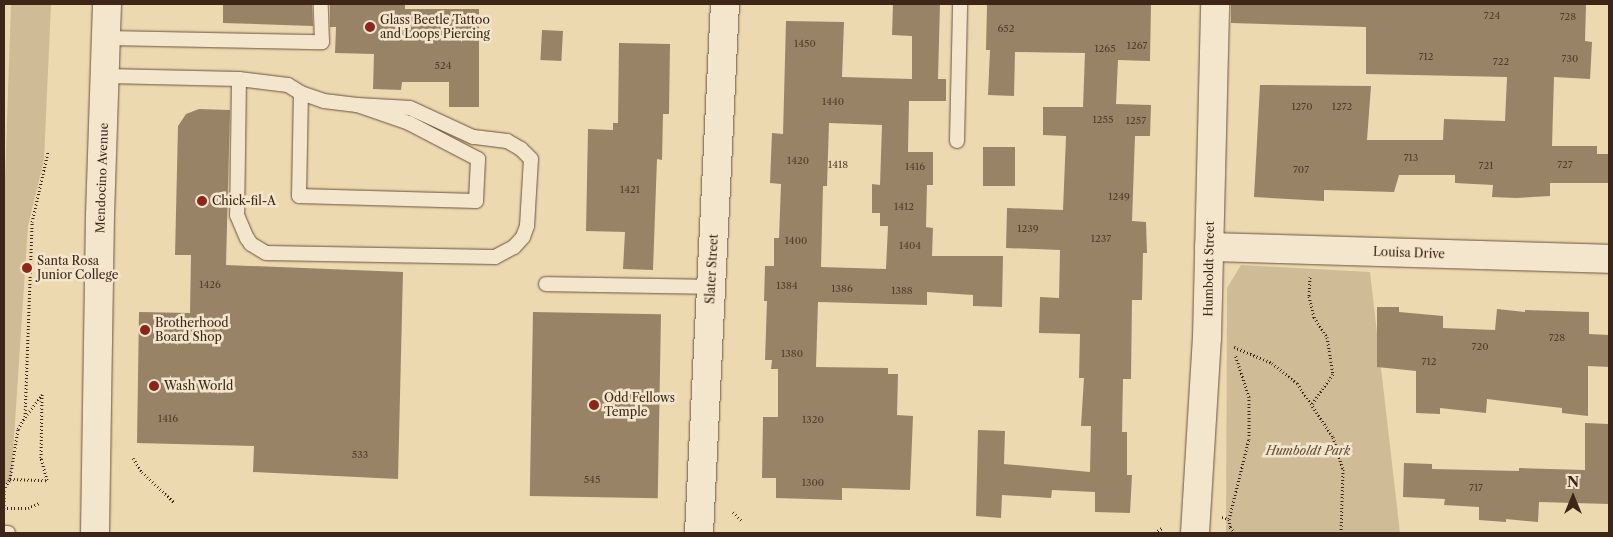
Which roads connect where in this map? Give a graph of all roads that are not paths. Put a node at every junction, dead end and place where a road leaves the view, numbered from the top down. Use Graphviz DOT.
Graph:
graph roads {
  1 [pos="107,4"];
  2 [pos="321,4"];
  3 [pos="725,4"];
  4 [pos="960,4"];
  5 [pos="1215,4"];
  6 [pos="107,38"];
  7 [pos="106,76"];
  8 [pos="239,80"];
  9 [pos="301,93"];
  10 [pos="357,105"];
  11 [pos="957,141"];
  12 [pos="1209,247"];
  13 [pos="1609,259"];
  14 [pos="546,284"];
  15 [pos="711,287"];
  16 [pos="4,533"];
  17 [pos="8,533"];
  18 [pos="95,533"];
  19 [pos="699,533"];
  20 [pos="1195,533"];
  1 -- 6 [label="street, Mendocino Avenue"];
  2 -- 6 [label="lane"];
  3 -- 15 [label="street, Slater Street"];
  4 -- 11 [label="lane"];
  5 -- 12 [label="street, Humboldt Street"];
  6 -- 7 [label="street, Mendocino Avenue"];
  7 -- 8 [label="lane"];
  7 -- 18 [label="street, Mendocino Avenue"];
  8 -- 9 [label="lane"];
  8 -- 10 [label="lane"];
  9 -- 10 [label="lane"];
  9 -- 10 [label="lane"];
  12 -- 13 [label="street, Louisa Drive"];
  12 -- 20 [label="street, Humboldt Street"];
  14 -- 15 [label="lane"];
  15 -- 19 [label="street, Slater Street"];
  16 -- 17 [label="lane"];
}
